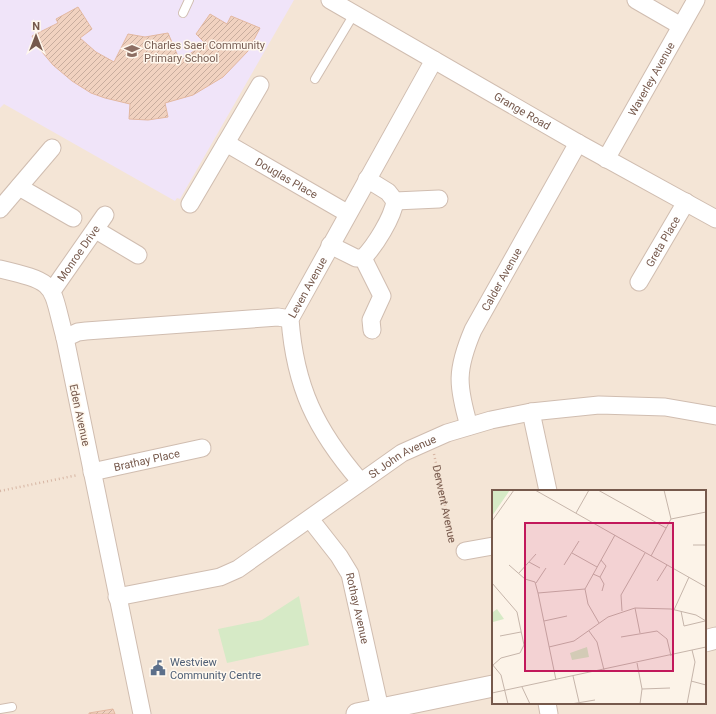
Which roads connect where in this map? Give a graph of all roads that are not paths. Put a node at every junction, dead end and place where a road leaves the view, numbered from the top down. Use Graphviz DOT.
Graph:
graph roads {
  1 [pos="189,0"];
  2 [pos="330,0"];
  3 [pos="636,0"];
  4 [pos="696,0"];
  5 [pos="182,13"];
  6 [pos="354,14"];
  7 [pos="681,26"];
  8 [pos="434,60"];
  9 [pos="315,79"];
  10 [pos="260,85"];
  11 [pos="226,143"];
  12 [pos="578,143"];
  13 [pos="52,148"];
  14 [pos="606,159"];
  15 [pos="368,179"];
  16 [pos="19,187"];
  17 [pos="440,199"];
  18 [pos="395,201"];
  19 [pos="686,202"];
  20 [pos="190,204"];
  21 [pos="0,209"];
  22 [pos="347,213"];
  23 [pos="105,215"];
  24 [pos="73,218"];
  25 [pos="716,219"];
  26 [pos="96,230"];
  27 [pos="330,245"];
  28 [pos="138,256"];
  29 [pos="363,258"];
  30 [pos="0,269"];
  31 [pos="640,282"];
  32 [pos="52,291"];
  33 [pos="290,319"];
  34 [pos="372,330"];
  35 [pos="65,338"];
  36 [pos="531,412"];
  37 [pos="716,416"];
  38 [pos="469,426"];
  39 [pos="202,448"];
  40 [pos="92,472"];
  41 [pos="360,482"];
  42 [pos="548,490"];
  43 [pos="310,519"];
  44 [pos="492,546"];
  45 [pos="465,551"];
  46 [pos="117,598"];
  47 [pos="716,638"];
  48 [pos="706,641"];
  49 [pos="492,686"];
  50 [pos="547,704"];
  51 [pos="12,707"];
  52 [pos="0,709"];
  53 [pos="380,709"];
  54 [pos="142,714"];
  55 [pos="357,714"];
  56 [pos="549,714"];
  1 -- 5 [label="lane"];
  2 -- 6 [label="street, Grange Road"];
  3 -- 7 [label="street"];
  4 -- 7 [label="street, Waverley Avenue"];
  6 -- 8 [label="street, Grange Road"];
  6 -- 9 [label="lane"];
  7 -- 14 [label="street, Waverley Avenue"];
  8 -- 12 [label="street, Grange Road"];
  8 -- 15 [label="street, Leven Avenue"];
  10 -- 11 [label="street"];
  11 -- 20 [label="street"];
  11 -- 22 [label="street, Douglas Place"];
  12 -- 14 [label="street, Grange Road"];
  12 -- 38 [label="street, Calder Avenue"];
  13 -- 16 [label="street"];
  14 -- 19 [label="street, Grange Road"];
  15 -- 18 [label="street"];
  15 -- 22 [label="street, Leven Avenue"];
  16 -- 21 [label="street"];
  16 -- 24 [label="street"];
  17 -- 18 [label="street"];
  18 -- 29 [label="street"];
  19 -- 25 [label="street, Grange Road"];
  19 -- 31 [label="street, Greta Place"];
  22 -- 27 [label="street, Leven Avenue"];
  23 -- 26 [label="street, Monroe Drive"];
  26 -- 28 [label="street"];
  26 -- 32 [label="street, Monroe Drive"];
  27 -- 29 [label="street, Leven Avenue"];
  27 -- 33 [label="street, Leven Avenue"];
  29 -- 34 [label="street"];
  30 -- 32 [label="street"];
  32 -- 35 [label="street, Eden Avenue"];
  33 -- 35 [label="street"];
  33 -- 41 [label="street, Leven Avenue"];
  35 -- 40 [label="street, Eden Avenue"];
  36 -- 37 [label="street, St John Avenue"];
  36 -- 38 [label="street, St John Avenue"];
  36 -- 42 [label="street"];
  38 -- 41 [label="street, St John Avenue"];
  39 -- 40 [label="street, Brathay Place"];
  40 -- 46 [label="street, Eden Avenue"];
  41 -- 43 [label="street, St John Avenue"];
  43 -- 46 [label="street, St John Avenue"];
  43 -- 53 [label="street, Rothay Avenue"];
  44 -- 45 [label="street, Derwent Avenue"];
  46 -- 54 [label="street, Eden Avenue"];
  47 -- 48 [label="street"];
  49 -- 53 [label="street"];
  50 -- 56 [label="street"];
  51 -- 52 [label="lane"];
  53 -- 55 [label="street"];
}
